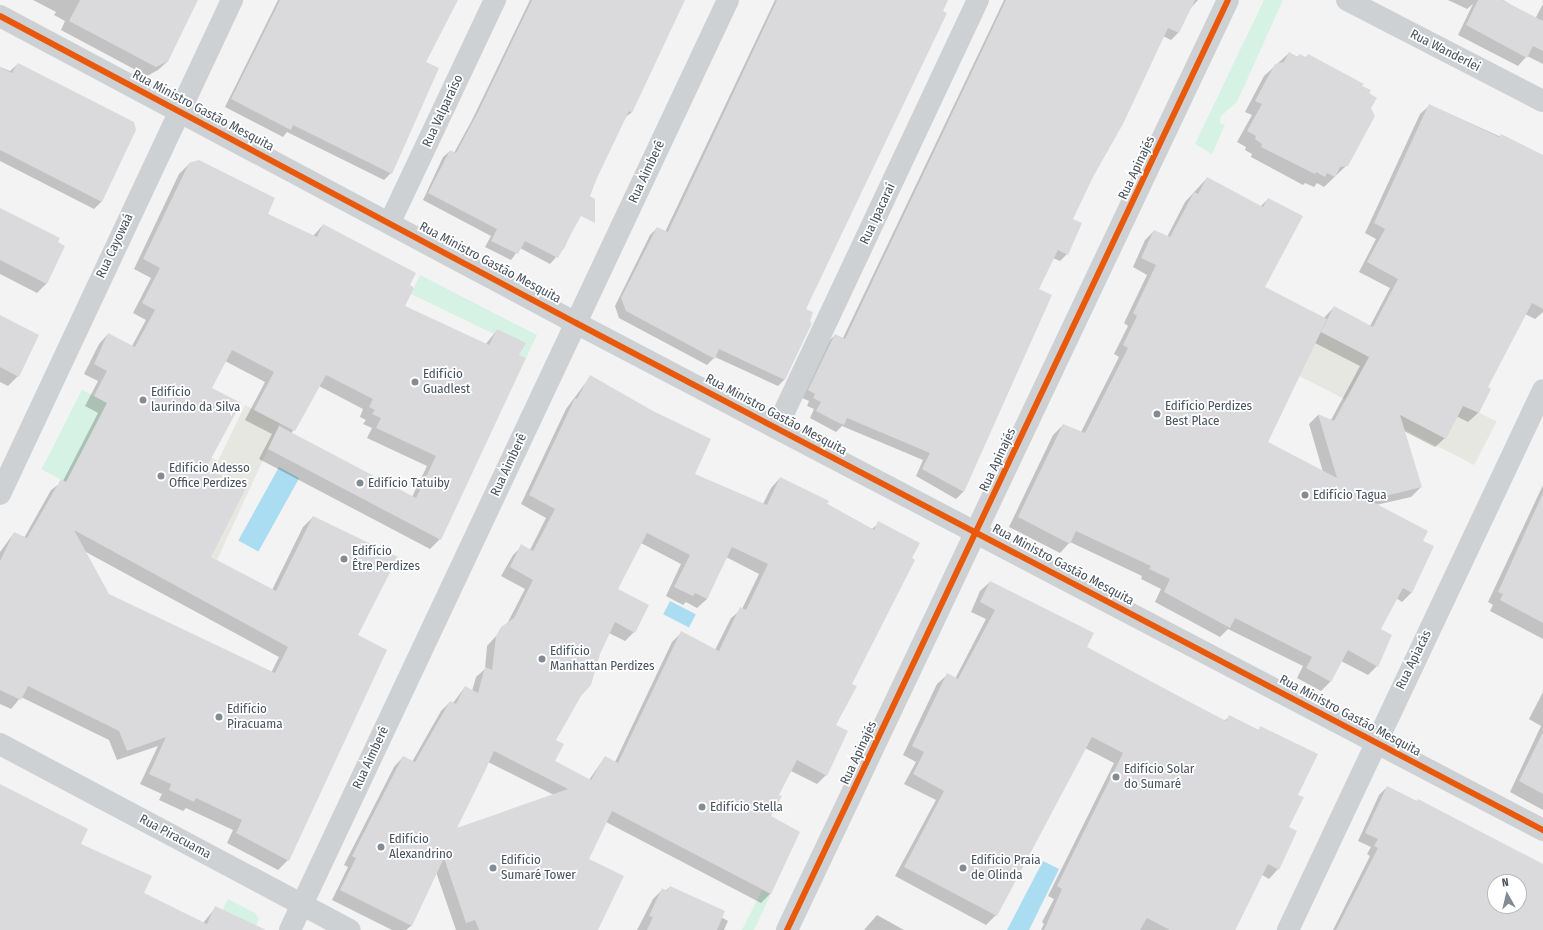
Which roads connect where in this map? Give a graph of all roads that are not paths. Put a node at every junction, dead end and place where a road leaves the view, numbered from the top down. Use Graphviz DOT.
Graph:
graph roads {
  1 [pos="232,0"];
  2 [pos="495,0"];
  3 [pos="728,0"];
  4 [pos="978,0"];
  5 [pos="1228,0"];
  6 [pos="1347,0"];
  7 [pos="0,16"];
  8 [pos="1543,101"];
  9 [pos="179,111"];
  10 [pos="390,222"];
  11 [pos="576,323"];
  12 [pos="1543,390"];
  13 [pos="777,427"];
  14 [pos="0,494"];
  15 [pos="976,532"];
  16 [pos="1375,742"];
  17 [pos="0,744"];
  18 [pos="1543,830"];
  19 [pos="302,905"];
  20 [pos="290,930"];
  21 [pos="350,930"];
  22 [pos="787,930"];
  23 [pos="1288,930"];
  1 -- 9 [label="street, Rua Cayowaá"];
  2 -- 10 [label="street, Rua Valparaíso"];
  3 -- 11 [label="street, Rua Aimberê"];
  4 -- 13 [label="street, Rua Ipacaraí"];
  5 -- 15 [label="street, Rua Apinajés"];
  6 -- 8 [label="street, Rua Wanderlei"];
  7 -- 9 [label="street, Rua Ministro Gastão Mesquita"];
  9 -- 10 [label="street, Rua Ministro Gastão Mesquita"];
  9 -- 14 [label="street, Rua Cayowaá"];
  10 -- 11 [label="street, Rua Ministro Gastão Mesquita"];
  11 -- 13 [label="street, Rua Ministro Gastão Mesquita"];
  11 -- 19 [label="street, Rua Aimberê"];
  12 -- 16 [label="street, Rua Apiacás"];
  13 -- 15 [label="street, Rua Ministro Gastão Mesquita"];
  15 -- 16 [label="street, Rua Ministro Gastão Mesquita"];
  15 -- 22 [label="street, Rua Apinajés"];
  16 -- 18 [label="street, Rua Ministro Gastão Mesquita"];
  16 -- 23 [label="street, Rua Apiacás"];
  17 -- 19 [label="street, Rua Piracuama"];
  19 -- 20 [label="street, Rua Aimberê"];
  19 -- 21 [label="street, Rua Piracuama"];
}
